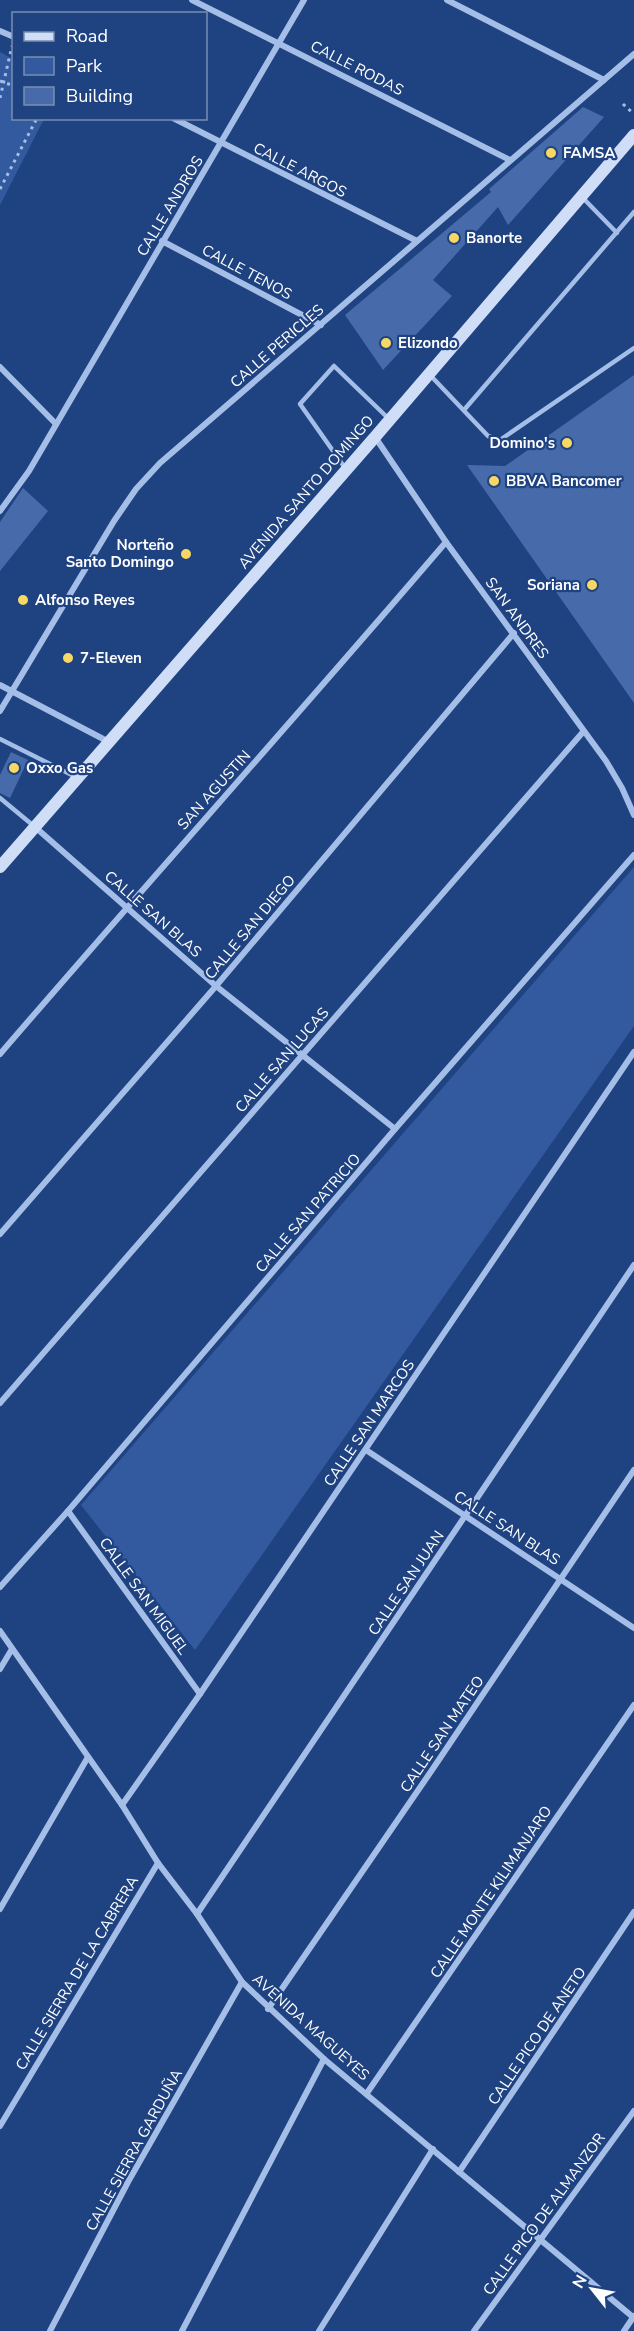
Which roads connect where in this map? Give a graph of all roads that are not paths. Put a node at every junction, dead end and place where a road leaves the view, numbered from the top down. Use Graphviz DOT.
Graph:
graph roads {
  1 [pos="192,0"];
  2 [pos="304,0"];
  3 [pos="447,0"];
  4 [pos="280,43"];
  5 [pos="634,54"];
  6 [pos="604,80"];
  7 [pos="177,120"];
  8 [pos="634,135"];
  9 [pos="221,144"];
  10 [pos="510,160"];
  11 [pos="582,197"];
  12 [pos="634,212"];
  13 [pos="617,233"];
  14 [pos="162,241"];
  15 [pos="417,241"];
  16 [pos="321,325"];
  17 [pos="634,348"];
  18 [pos="0,367"];
  19 [pos="429,373"];
  20 [pos="464,410"];
  21 [pos="390,420"];
  22 [pos="56,424"];
  23 [pos="375,437"];
  24 [pos="346,470"];
  25 [pos="0,511"];
  26 [pos="446,542"];
  27 [pos="514,633"];
  28 [pos="0,685"];
  29 [pos="12,692"];
  30 [pos="0,711"];
  31 [pos="583,732"];
  32 [pos="1,741"];
  33 [pos="109,742"];
  34 [pos="78,778"];
  35 [pos="0,798"];
  36 [pos="634,815"];
  37 [pos="35,827"];
  38 [pos="634,855"];
  39 [pos="0,867"];
  40 [pos="127,906"];
  41 [pos="216,986"];
  42 [pos="634,1052"];
  43 [pos="0,1054"];
  44 [pos="302,1055"];
  45 [pos="395,1129"];
  46 [pos="0,1234"];
  47 [pos="634,1265"];
  48 [pos="0,1403"];
  49 [pos="366,1450"];
  50 [pos="634,1470"];
  51 [pos="68,1511"];
  52 [pos="466,1516"];
  53 [pos="561,1579"];
  54 [pos="0,1587"];
  55 [pos="634,1628"];
  56 [pos="0,1631"];
  57 [pos="12,1649"];
  58 [pos="0,1669"];
  59 [pos="200,1694"];
  60 [pos="634,1705"];
  61 [pos="88,1757"];
  62 [pos="122,1805"];
  63 [pos="158,1863"];
  64 [pos="0,1909"];
  65 [pos="634,1912"];
  66 [pos="198,1914"];
  67 [pos="242,1982"];
  68 [pos="268,2009"];
  69 [pos="324,2059"];
  70 [pos="367,2093"];
  71 [pos="634,2111"];
  72 [pos="0,2126"];
  73 [pos="433,2149"];
  74 [pos="459,2172"];
  75 [pos="541,2241"];
  76 [pos="634,2317"];
  77 [pos="50,2331"];
  78 [pos="182,2331"];
  79 [pos="319,2331"];
  80 [pos="474,2331"];
  81 [pos="624,2331"];
  1 -- 4 [label="street, CALLE RODAS"];
  2 -- 4 [label="street, CALLE ANDROS"];
  3 -- 6 [label="street"];
  4 -- 9 [label="street, CALLE ANDROS"];
  4 -- 10 [label="street, CALLE RODAS"];
  5 -- 6 [label="street, CALLE PERICLES"];
  6 -- 10 [label="street, CALLE PERICLES"];
  7 -- 9 [label="street, CALLE ARGOS"];
  8 -- 11 [label="main road, AVENIDA SANTO DOMINGO"];
  9 -- 14 [label="street, CALLE ANDROS"];
  9 -- 15 [label="street, CALLE ARGOS"];
  10 -- 15 [label="street, CALLE PERICLES"];
  11 -- 13 [label="lane"];
  11 -- 19 [label="main road, AVENIDA SANTO DOMINGO"];
  12 -- 13 [label="lane"];
  13 -- 20 [label="lane"];
  14 -- 16 [label="street, CALLE TENOS"];
  14 -- 22 [label="street, CALLE ANDROS"];
  15 -- 16 [label="street, CALLE PERICLES"];
  16 -- 29 [label="street, CALLE PERICLES"];
  17 -- 20 [label="lane"];
  18 -- 22 [label="street"];
  19 -- 20 [label="lane"];
  19 -- 21 [label="main road, AVENIDA SANTO DOMINGO"];
  21 -- 23 [label="main road, AVENIDA SANTO DOMINGO"];
  21 -- 24 [label="lane"];
  22 -- 25 [label="street, CALLE ANDROS"];
  23 -- 24 [label="main road, AVENIDA SANTO DOMINGO"];
  23 -- 26 [label="street, SAN ANDRES"];
  24 -- 33 [label="main road, AVENIDA SANTO DOMINGO"];
  26 -- 27 [label="street, SAN ANDRES"];
  26 -- 40 [label="street, SAN AGUSTIN"];
  27 -- 31 [label="street, SAN ANDRES"];
  27 -- 41 [label="street, CALLE SAN DIEGO"];
  28 -- 29 [label="street"];
  29 -- 30 [label="street, CALLE PERICLES"];
  29 -- 33 [label="street"];
  31 -- 36 [label="street, SAN ANDRES"];
  31 -- 44 [label="street, CALLE SAN LUCAS"];
  32 -- 34 [label="lane"];
  33 -- 34 [label="main road, AVENIDA SANTO DOMINGO"];
  34 -- 37 [label="main road, AVENIDA SANTO DOMINGO"];
  35 -- 37 [label="lane"];
  37 -- 39 [label="main road, AVENIDA SANTO DOMINGO"];
  37 -- 40 [label="street, CALLE SAN BLAS"];
  38 -- 45 [label="street, CALLE SAN PATRICIO"];
  40 -- 41 [label="street, CALLE SAN BLAS"];
  40 -- 43 [label="street, SAN AGUSTIN"];
  41 -- 44 [label="street, CALLE SAN BLAS"];
  41 -- 46 [label="street, CALLE SAN DIEGO"];
  42 -- 49 [label="street, CALLE SAN MARCOS"];
  44 -- 45 [label="street, CALLE SAN BLAS"];
  44 -- 48 [label="street, CALLE SAN LUCAS"];
  45 -- 51 [label="street, CALLE SAN PATRICIO"];
  47 -- 52 [label="street, CALLE SAN JUAN"];
  49 -- 52 [label="street, CALLE SAN BLAS"];
  49 -- 59 [label="street, CALLE SAN MARCOS"];
  50 -- 53 [label="street, CALLE SAN MATEO"];
  51 -- 54 [label="street, CALLE SAN PATRICIO"];
  51 -- 59 [label="street, CALLE SAN MIGUEL"];
  52 -- 53 [label="street, CALLE SAN BLAS"];
  52 -- 66 [label="street, CALLE SAN JUAN"];
  53 -- 55 [label="street, CALLE SAN BLAS"];
  53 -- 68 [label="street, CALLE SAN MATEO"];
  56 -- 57 [label="street, AVENIDA MAGUEYES"];
  57 -- 58 [label="street"];
  57 -- 61 [label="street, AVENIDA MAGUEYES"];
  59 -- 62 [label="street, CALLE SAN MARCOS"];
  60 -- 70 [label="street, CALLE MONTE KILIMANJARO"];
  61 -- 62 [label="street, AVENIDA MAGUEYES"];
  61 -- 64 [label="street"];
  62 -- 63 [label="street, AVENIDA MAGUEYES"];
  63 -- 66 [label="street, AVENIDA MAGUEYES"];
  63 -- 72 [label="street, CALLE SIERRA DE LA CABRERA"];
  65 -- 74 [label="street, CALLE PICO DE ANETO"];
  66 -- 67 [label="street, AVENIDA MAGUEYES"];
  67 -- 68 [label="street, AVENIDA MAGUEYES"];
  67 -- 77 [label="street, CALLE SIERRA GARDUÑA"];
  68 -- 69 [label="street, AVENIDA MAGUEYES"];
  69 -- 70 [label="street, AVENIDA MAGUEYES"];
  69 -- 78 [label="street"];
  70 -- 73 [label="street, AVENIDA MAGUEYES"];
  71 -- 75 [label="street, CALLE PICO DE ALMANZOR"];
  73 -- 74 [label="street, AVENIDA MAGUEYES"];
  73 -- 79 [label="street"];
  74 -- 75 [label="street, AVENIDA MAGUEYES"];
  75 -- 76 [label="street, AVENIDA MAGUEYES"];
  75 -- 80 [label="street, CALLE PICO DE ALMANZOR"];
  76 -- 81 [label="street"];
}
